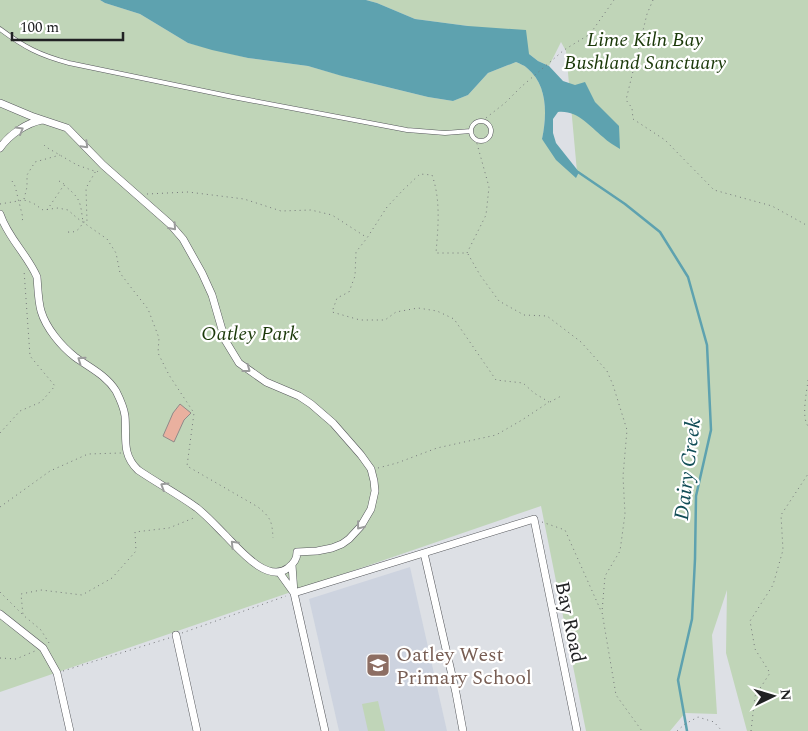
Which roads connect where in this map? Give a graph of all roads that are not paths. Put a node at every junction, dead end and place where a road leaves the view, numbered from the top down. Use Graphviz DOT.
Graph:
graph roads {
  1 [pos="0,29"];
  2 [pos="0,103"];
  3 [pos="45,120"];
  4 [pos="471,131"];
  5 [pos="0,148"];
  6 [pos="0,215"];
  7 [pos="424,553"];
  8 [pos="292,565"];
  9 [pos="279,572"];
  10 [pos="294,593"];
  11 [pos="0,614"];
  12 [pos="176,635"];
  13 [pos="70,731"];
  14 [pos="197,731"];
  15 [pos="325,731"];
  16 [pos="463,731"];
  17 [pos="577,731"];
  1 -- 4 [label="lane"];
  2 -- 3 [label="street"];
  5 -- 3 [label="street, one-way"];
  3 -- 8 [label="street, one-way"];
  4 -- 4 [label="lane"];
  9 -- 6 [label="street, one-way"];
  7 -- 10 [label="street"];
  7 -- 16 [label="street"];
  7 -- 17 [label="street, Bay Road"];
  8 -- 9 [label="street"];
  8 -- 10 [label="street"];
  9 -- 10 [label="street"];
  10 -- 15 [label="street"];
  11 -- 13 [label="street"];
  12 -- 14 [label="street"];
}
